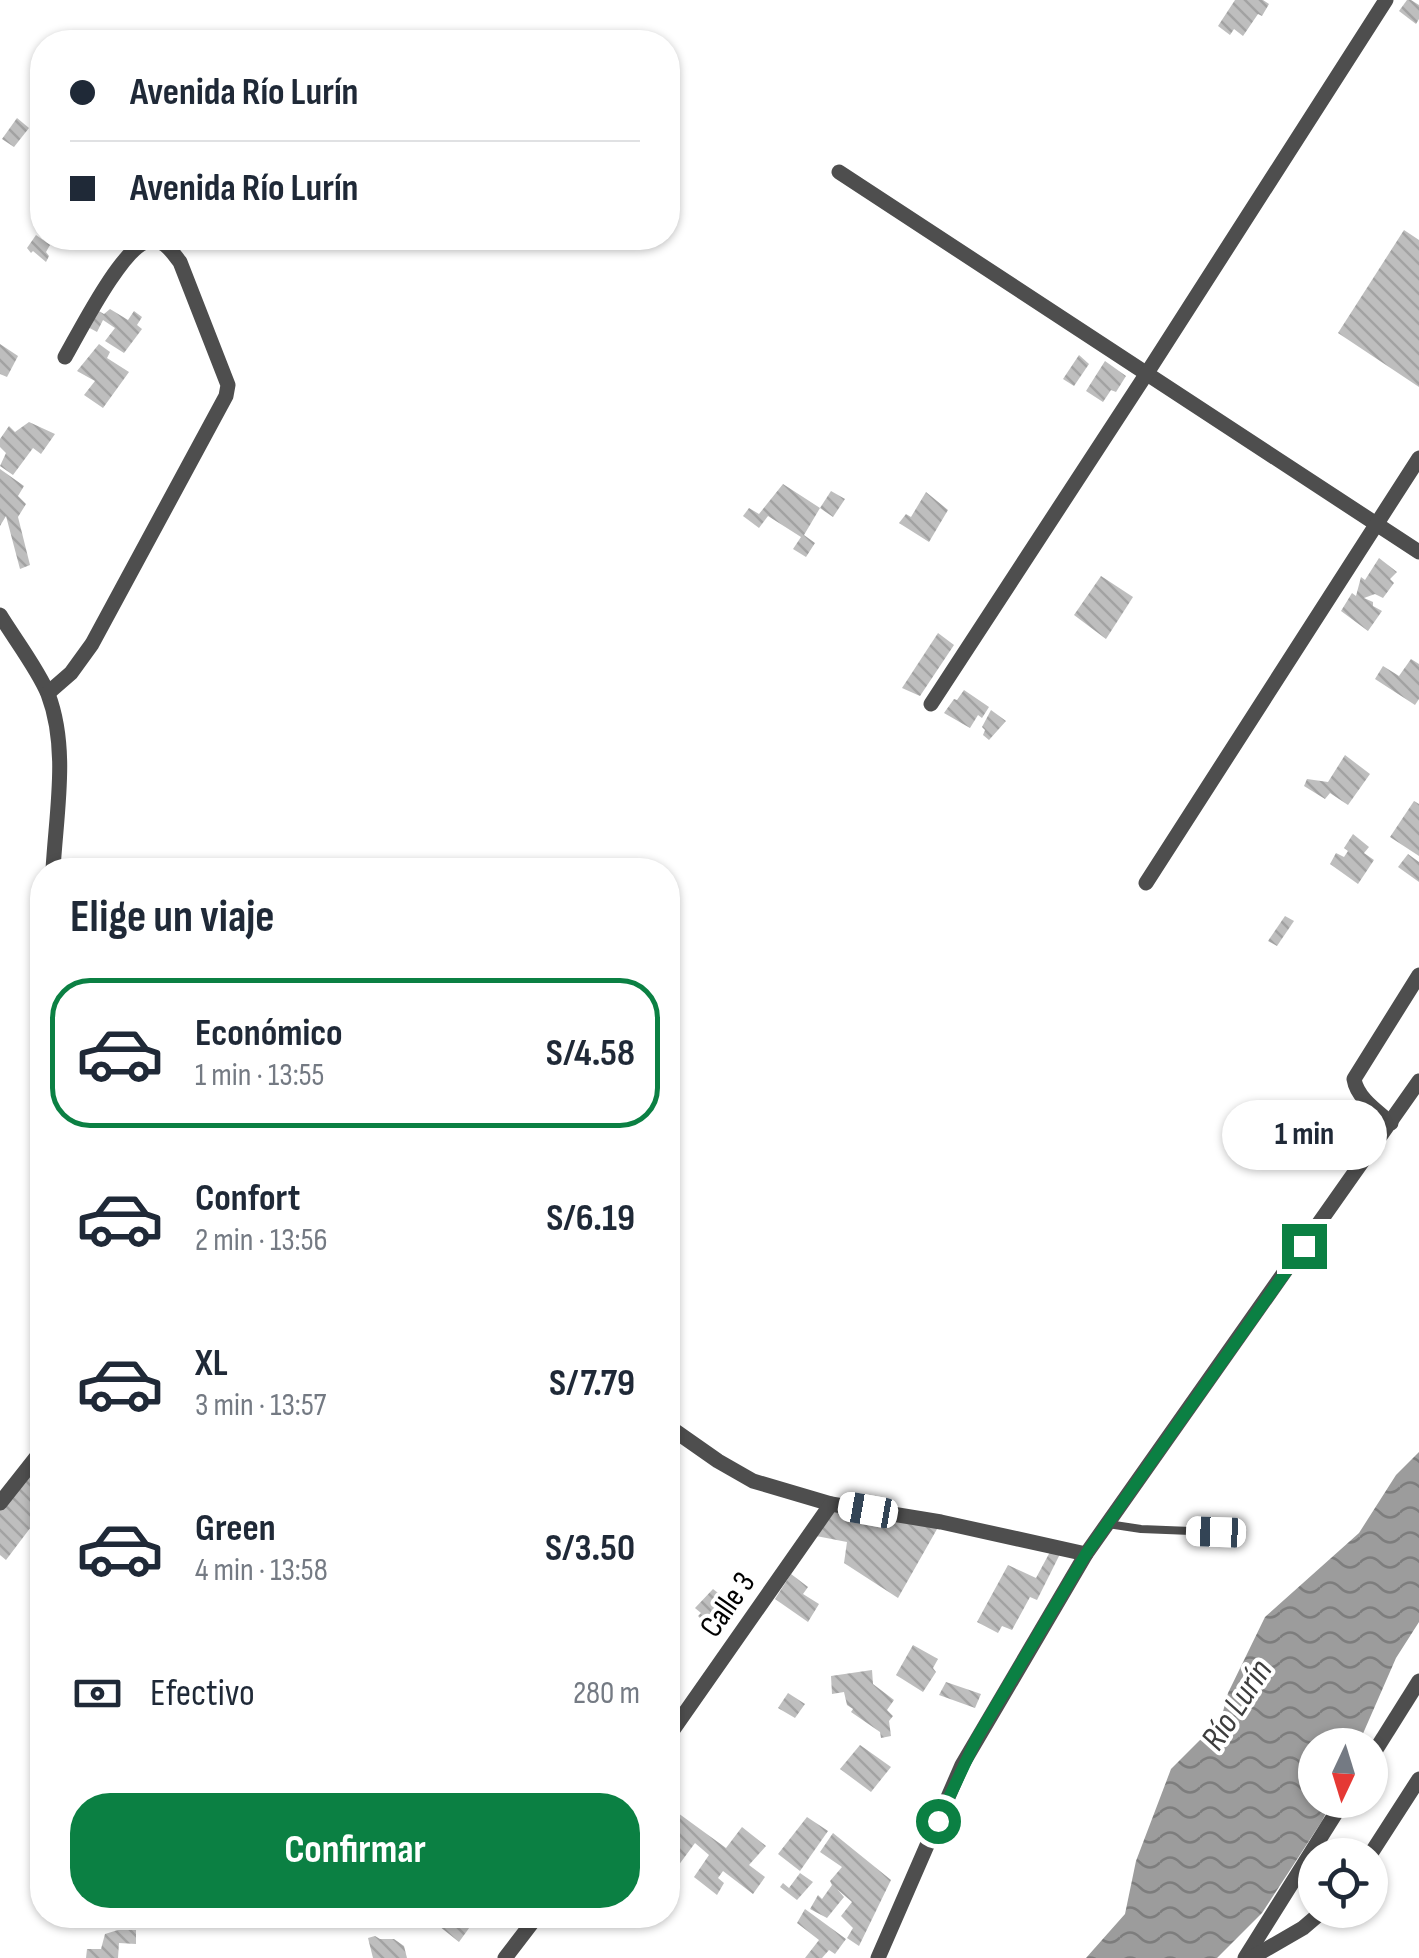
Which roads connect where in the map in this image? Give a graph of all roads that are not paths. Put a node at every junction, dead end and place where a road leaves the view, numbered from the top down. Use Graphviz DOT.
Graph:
graph roads {
  1 [pos="1386,0"];
  2 [pos="839,172"];
  3 [pos="133,250"];
  4 [pos="171,250"];
  5 [pos="65,357"];
  6 [pos="1146,374"];
  7 [pos="1419,458"];
  8 [pos="1377,524"];
  9 [pos="1419,552"];
  10 [pos="0,615"];
  11 [pos="48,693"];
  12 [pos="930,704"];
  13 [pos="54,858"];
  14 [pos="1146,883"];
  15 [pos="1419,975"];
  16 [pos="1419,1081"];
  17 [pos="1391,1123"];
  18 [pos="680,1435"];
  19 [pos="30,1465"];
  20 [pos="0,1503"];
  21 [pos="832,1504"];
  22 [pos="1108,1524"];
  23 [pos="1216,1532"];
  24 [pos="1086,1554"];
  25 [pos="1419,1681"];
  26 [pos="680,1720"];
  27 [pos="1388,1730"];
  28 [pos="1419,1779"];
  29 [pos="1333,1818"];
  30 [pos="1381,1838"];
  31 [pos="528,1928"];
  32 [pos="1303,1928"];
  33 [pos="505,1958"];
  34 [pos="878,1958"];
  35 [pos="1248,1958"];
  1 -- 6 [label="street"];
  2 -- 6 [label="street"];
  3 -- 5 [label="street"];
  4 -- 11 [label="street"];
  6 -- 8 [label="street"];
  6 -- 12 [label="street"];
  7 -- 8 [label="street"];
  8 -- 9 [label="street"];
  8 -- 14 [label="street"];
  10 -- 11 [label="street"];
  11 -- 13 [label="street"];
  15 -- 17 [label="street"];
  16 -- 17 [label="street"];
  17 -- 22 [label="street"];
  18 -- 21 [label="street"];
  19 -- 20 [label="street"];
  21 -- 24 [label="street"];
  21 -- 26 [label="street, Calle 3"];
  22 -- 23 [label="lane"];
  22 -- 24 [label="street"];
  24 -- 34 [label="street"];
  25 -- 27 [label="street"];
  28 -- 30 [label="street"];
  29 -- 35 [label="street"];
  31 -- 33 [label="street"];
  32 -- 35 [label="street"];
}
